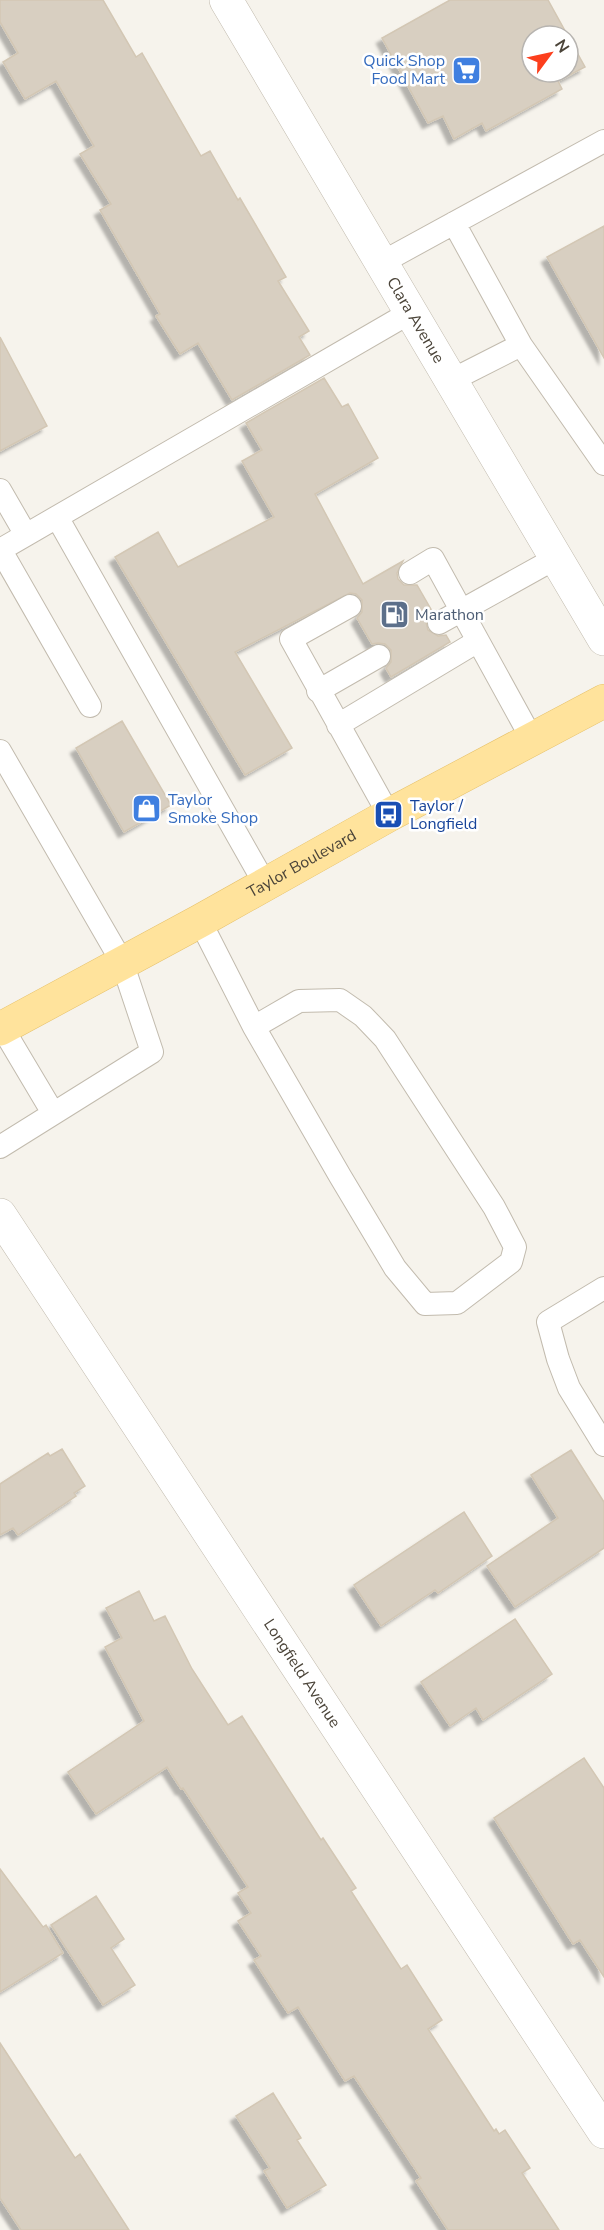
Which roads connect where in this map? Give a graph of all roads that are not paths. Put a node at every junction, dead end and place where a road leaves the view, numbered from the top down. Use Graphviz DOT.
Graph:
graph roads {
  1 [pos="226,0"];
  2 [pos="604,141"];
  3 [pos="454,223"];
  4 [pos="381,263"];
  5 [pos="411,312"];
  6 [pos="521,345"];
  7 [pos="450,381"];
  8 [pos="604,464"];
  9 [pos="0,490"];
  10 [pos="57,517"];
  11 [pos="26,535"];
  12 [pos="0,550"];
  13 [pos="556,558"];
  14 [pos="410,573"];
  15 [pos="350,606"];
  16 [pos="462,610"];
  17 [pos="439,623"];
  18 [pos="604,639"];
  19 [pos="478,641"];
  20 [pos="379,656"];
  21 [pos="318,691"];
  22 [pos="604,701"];
  23 [pos="90,706"];
  24 [pos="338,725"];
  25 [pos="533,741"];
  26 [pos="0,751"];
  27 [pos="389,815"];
  28 [pos="265,884"];
  29 [pos="200,921"];
  30 [pos="122,962"];
  31 [pos="1,1027"];
  32 [pos="254,1028"];
  33 [pos="53,1113"];
  34 [pos="0,1147"];
  35 [pos="0,1215"];
  36 [pos="604,1288"];
  37 [pos="604,1445"];
  38 [pos="604,2132"];
  1 -- 4 [label="street, Clara Avenue"];
  2 -- 3 [label="lane"];
  3 -- 4 [label="lane"];
  3 -- 6 [label="lane"];
  4 -- 5 [label="street, Clara Avenue"];
  5 -- 7 [label="street, Clara Avenue"];
  5 -- 10 [label="lane"];
  6 -- 7 [label="lane"];
  6 -- 8 [label="lane"];
  7 -- 13 [label="street, Clara Avenue"];
  9 -- 11 [label="lane"];
  10 -- 11 [label="lane"];
  10 -- 28 [label="lane"];
  11 -- 12 [label="lane"];
  12 -- 23 [label="lane"];
  13 -- 16 [label="lane"];
  13 -- 18 [label="street, Clara Avenue"];
  14 -- 16 [label="lane"];
  15 -- 21 [label="lane"];
  16 -- 17 [label="lane"];
  16 -- 19 [label="lane"];
  19 -- 24 [label="lane"];
  19 -- 25 [label="lane"];
  20 -- 21 [label="lane"];
  21 -- 24 [label="lane"];
  22 -- 25 [label="main road, Taylor Boulevard"];
  24 -- 27 [label="lane"];
  25 -- 27 [label="main road, Taylor Boulevard"];
  26 -- 30 [label="lane"];
  27 -- 28 [label="main road, Taylor Boulevard"];
  28 -- 29 [label="main road, Taylor Boulevard"];
  29 -- 30 [label="main road, Taylor Boulevard"];
  29 -- 32 [label="lane"];
  30 -- 31 [label="main road, Taylor Boulevard"];
  30 -- 33 [label="lane"];
  31 -- 33 [label="lane"];
  32 -- 32 [label="lane"];
  33 -- 34 [label="lane"];
  35 -- 38 [label="street, Longfield Avenue"];
  36 -- 37 [label="lane"];
}
